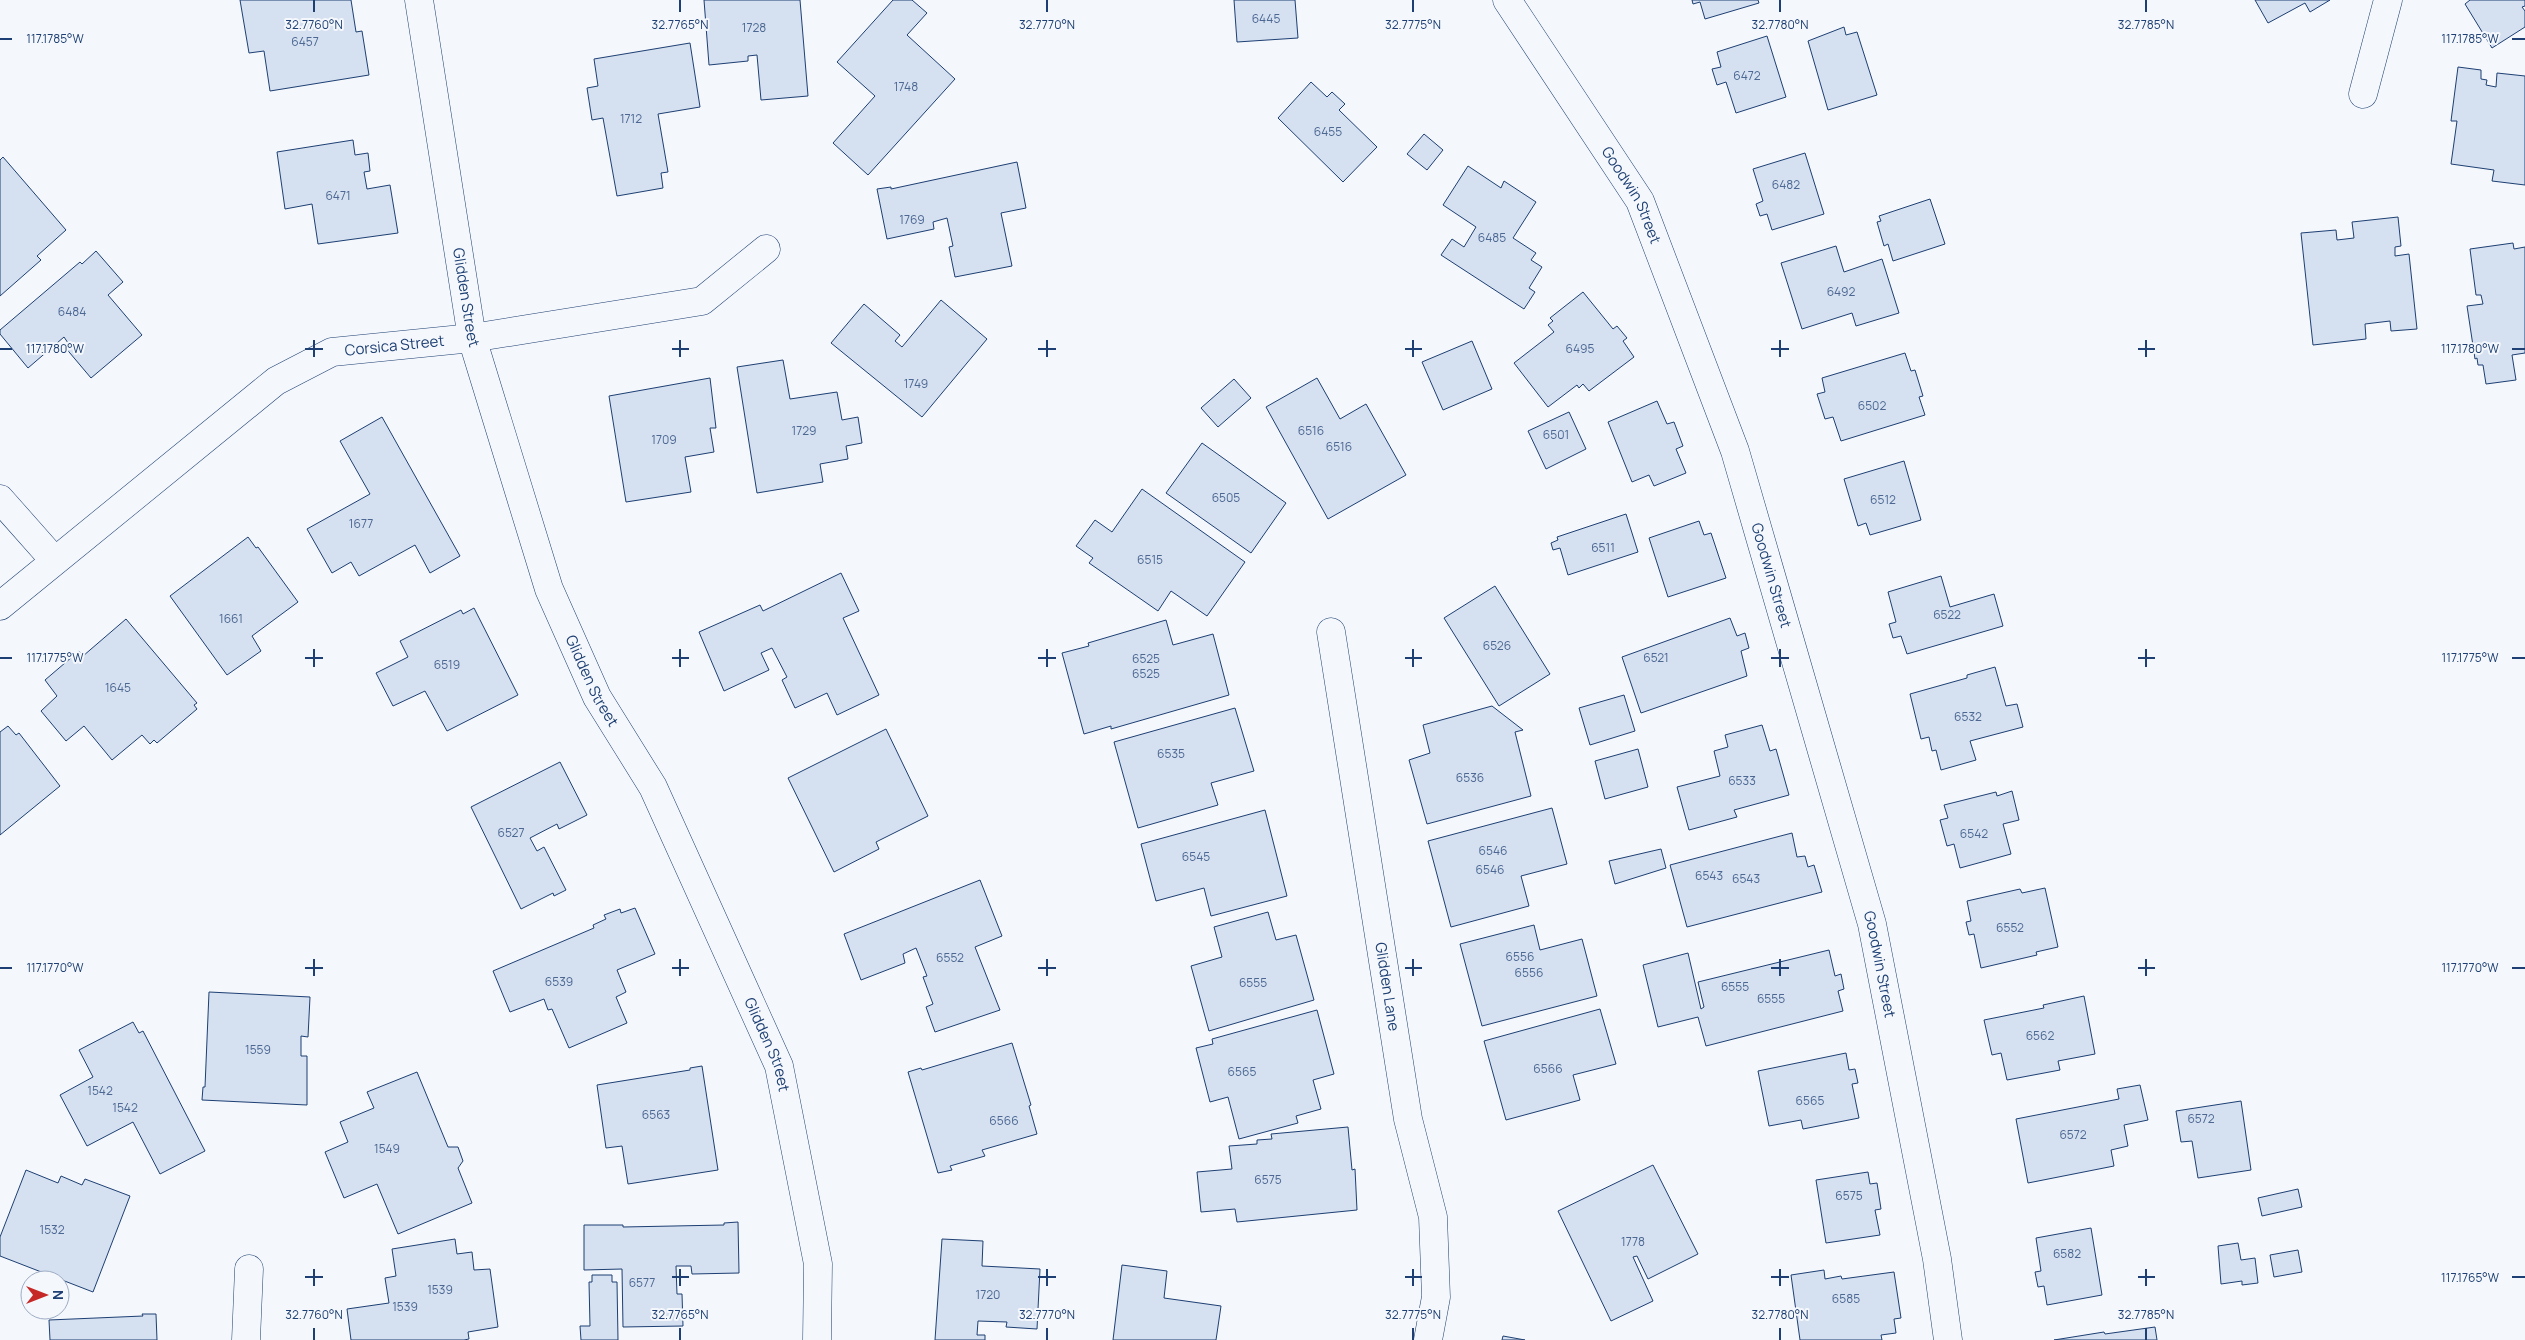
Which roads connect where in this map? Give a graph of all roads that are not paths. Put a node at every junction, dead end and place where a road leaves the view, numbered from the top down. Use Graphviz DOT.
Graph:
graph roads {
  1 [pos="419,0"];
  2 [pos="1507,0"];
  3 [pos="2388,0"];
  4 [pos="2363,94"];
  5 [pos="766,249"];
  6 [pos="472,338"];
  7 [pos="0,498"];
  8 [pos="54,560"];
  9 [pos="0,606"];
  10 [pos="1330,632"];
  11 [pos="250,1269"];
  12 [pos="246,1340"];
  13 [pos="817,1340"];
  14 [pos="1428,1340"];
  15 [pos="1948,1340"];
  1 -- 6 [label="street, Glidden Street"];
  2 -- 15 [label="street, Goodwin Street"];
  3 -- 4 [label="street"];
  5 -- 6 [label="street, Corsica Street"];
  6 -- 8 [label="street, Corsica Street"];
  6 -- 13 [label="street, Glidden Street"];
  7 -- 8 [label="street"];
  8 -- 9 [label="street, Corsica Street"];
  10 -- 14 [label="street, Glidden Lane"];
  11 -- 12 [label="street"];
}
